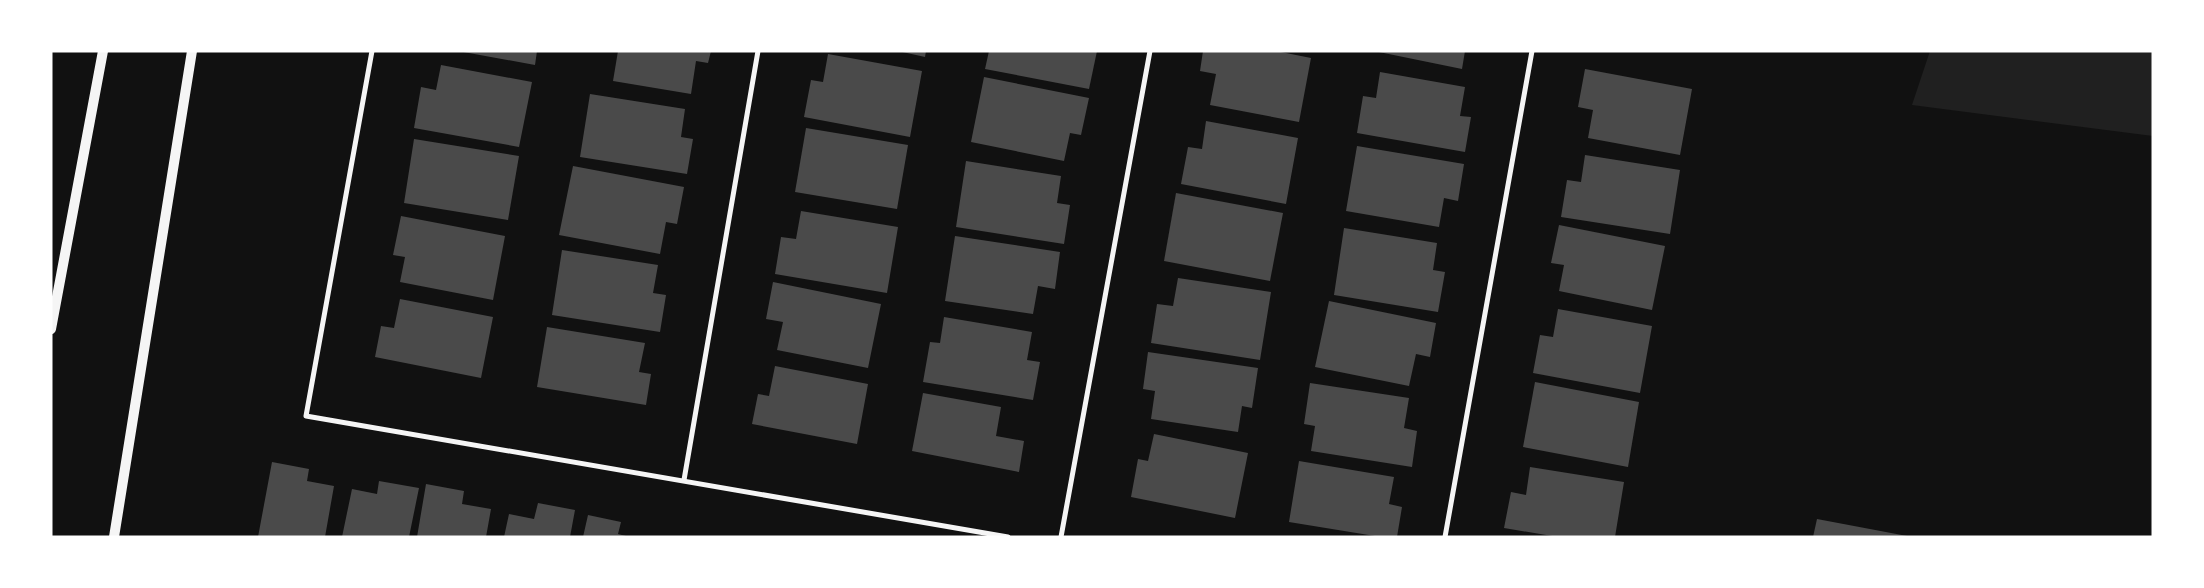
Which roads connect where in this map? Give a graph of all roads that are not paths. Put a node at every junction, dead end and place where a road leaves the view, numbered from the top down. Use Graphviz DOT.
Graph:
graph roads {
  1 [pos="103,51"];
  2 [pos="192,51"];
  3 [pos="372,51"];
  4 [pos="758,51"];
  5 [pos="1150,51"];
  6 [pos="1532,51"];
  7 [pos="51,329"];
  8 [pos="684,480"];
  9 [pos="114,537"];
  10 [pos="1008,537"];
  11 [pos="1061,537"];
  12 [pos="1445,537"];
  1 -- 7 [label="main road"];
  2 -- 9 [label="main road"];
  3 -- 8 [label="street"];
  4 -- 8 [label="street"];
  5 -- 11 [label="street"];
  6 -- 12 [label="street"];
  8 -- 10 [label="street"];
}
